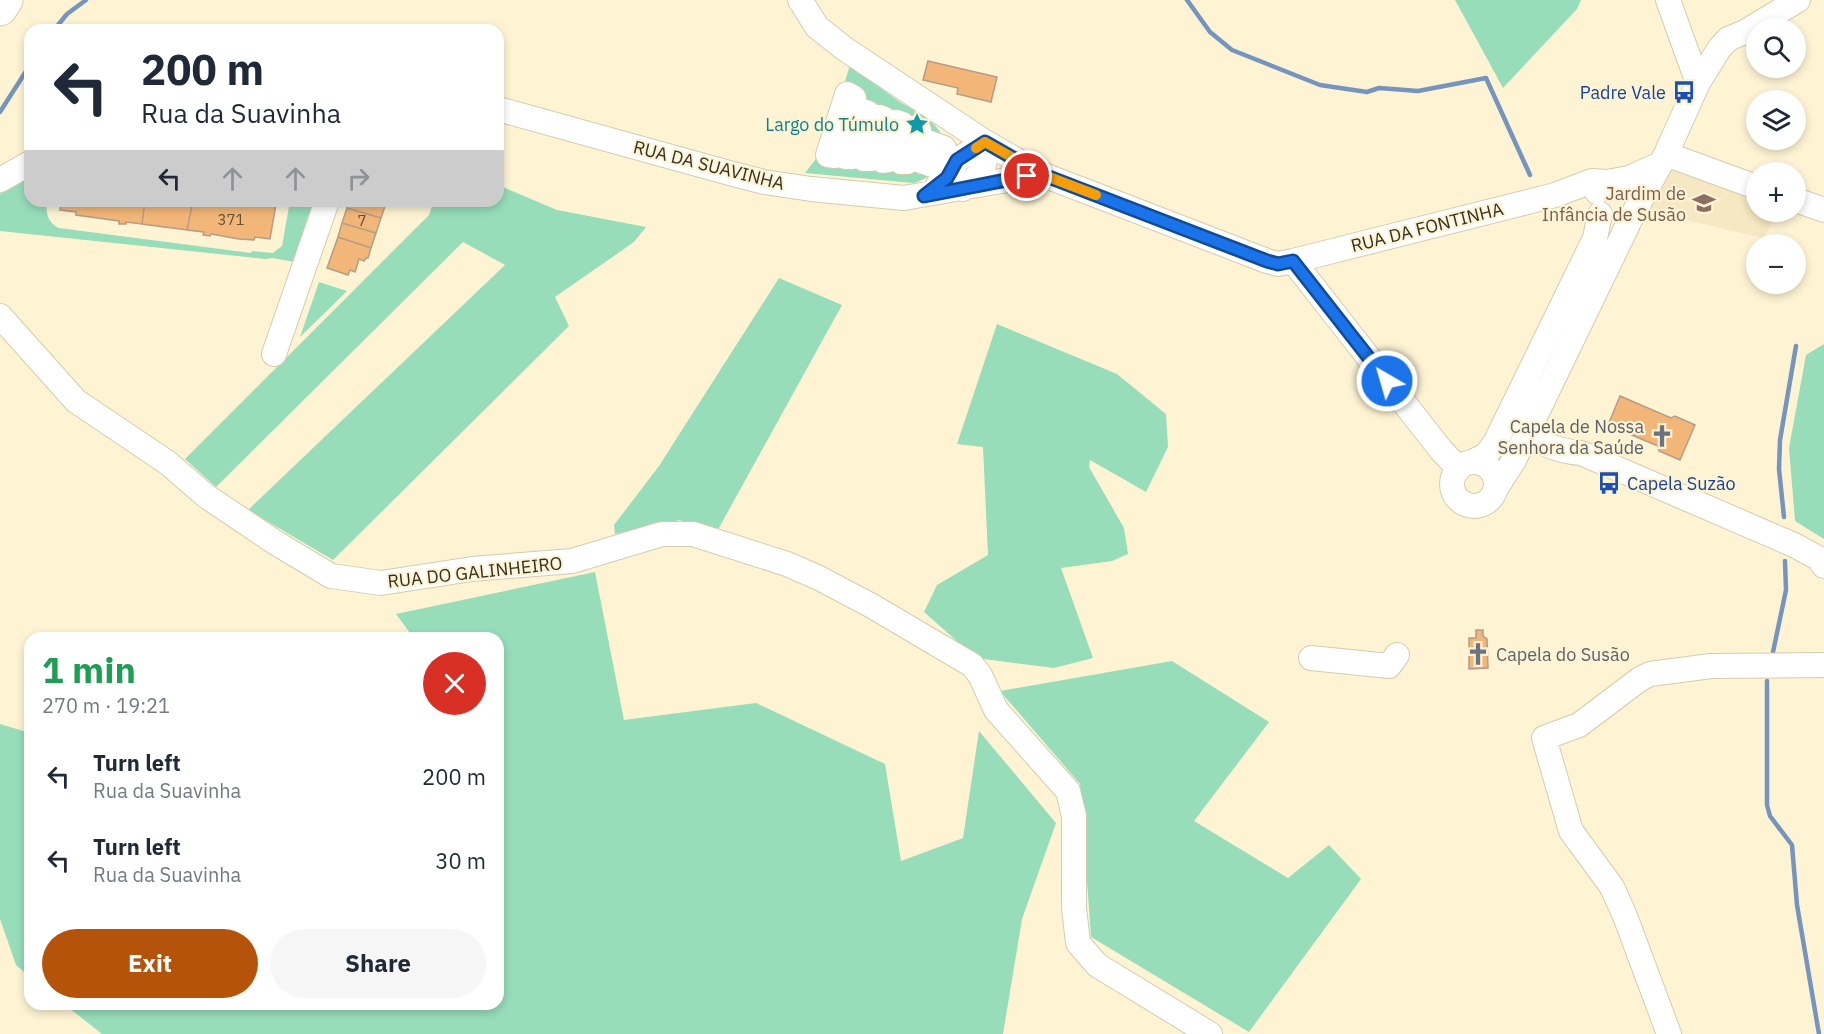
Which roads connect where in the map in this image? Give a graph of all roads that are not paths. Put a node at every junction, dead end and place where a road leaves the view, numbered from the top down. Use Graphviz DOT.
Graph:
graph roads {
  1 [pos="6,0"];
  2 [pos="800,0"];
  3 [pos="1668,0"];
  4 [pos="1798,0"];
  5 [pos="0,9"];
  6 [pos="1698,83"];
  7 [pos="504,111"];
  8 [pos="953,121"];
  9 [pos="985,142"];
  10 [pos="1662,160"];
  11 [pos="948,164"];
  12 [pos="24,166"];
  13 [pos="1041,174"];
  14 [pos="0,180"];
  15 [pos="1614,181"];
  16 [pos="1746,184"];
  17 [pos="963,189"];
  18 [pos="1561,193"];
  19 [pos="924,196"];
  20 [pos="1806,204"];
  21 [pos="325,207"];
  22 [pos="1635,210"];
  23 [pos="1824,210"];
  24 [pos="1598,211"];
  25 [pos="1293,261"];
  26 [pos="0,316"];
  27 [pos="274,354"];
  28 [pos="1526,381"];
  29 [pos="1533,431"];
  30 [pos="1472,462"];
  31 [pos="1495,490"];
  32 [pos="1824,566"];
  33 [pos="1397,655"];
  34 [pos="1311,658"];
  35 [pos="1824,665"];
  36 [pos="1210,1034"];
  37 [pos="1669,1034"];
  1 -- 5 [label="highway"];
  2 -- 8 [label="street, RUA DA FONTINHA"];
  3 -- 6 [label="street"];
  4 -- 6 [label="street"];
  6 -- 10 [label="street"];
  7 -- 19 [label="street, RUA DA SUAVINHA"];
  8 -- 9 [label="street, RUA DA FONTINHA"];
  8 -- 11 [label="street"];
  9 -- 11 [label="street"];
  9 -- 13 [label="street, RUA DA FONTINHA"];
  9 -- 17 [label="street"];
  10 -- 15 [label="street, RUA DA FONTINHA"];
  10 -- 16 [label="street"];
  10 -- 22 [label="street"];
  11 -- 11 [label="street"];
  11 -- 19 [label="street"];
  12 -- 14 [label="street"];
  13 -- 17 [label="street, RUA DA SUAVINHA"];
  13 -- 25 [label="street, RUA DA FONTINHA"];
  15 -- 18 [label="street, RUA DA FONTINHA"];
  15 -- 22 [label="street"];
  15 -- 24 [label="street"];
  17 -- 19 [label="street, RUA DA SUAVINHA"];
  18 -- 24 [label="street"];
  18 -- 25 [label="street, RUA DA FONTINHA"];
  20 -- 23 [label="street"];
  21 -- 27 [label="street"];
  22 -- 24 [label="street"];
  22 -- 29 [label="street"];
  24 -- 28 [label="street"];
  25 -- 30 [label="street"];
  26 -- 36 [label="street, RUA DO GALINHEIRO"];
  28 -- 29 [label="street"];
  28 -- 30 [label="street"];
  29 -- 30 [label="street"];
  29 -- 31 [label="street"];
  29 -- 32 [label="street"];
  30 -- 31 [label="street"];
  30 -- 31 [label="street"];
  33 -- 34 [label="street"];
  35 -- 37 [label="street"];
}
